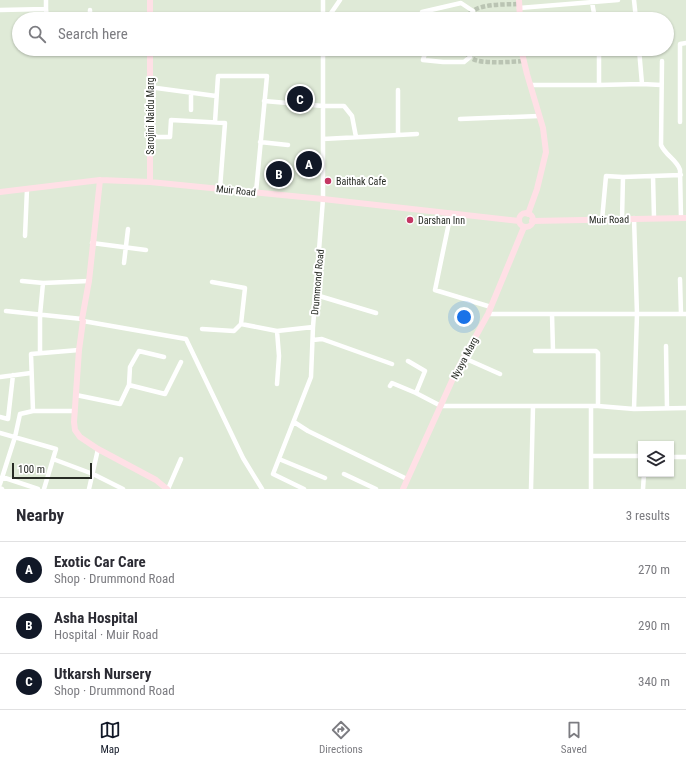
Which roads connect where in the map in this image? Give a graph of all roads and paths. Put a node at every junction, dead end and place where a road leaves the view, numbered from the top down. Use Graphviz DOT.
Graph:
graph roads {
  1 [pos="46,0"];
  2 [pos="150,0"];
  3 [pos="323,0"];
  4 [pos="340,0"];
  5 [pos="519,0"];
  6 [pos="618,0"];
  7 [pos="634,0"];
  8 [pos="592,2"];
  9 [pos="519,8"];
  10 [pos="46,9"];
  11 [pos="0,10"];
  12 [pos="473,11"];
  13 [pos="46,12"];
  14 [pos="150,12"];
  15 [pos="323,12"];
  16 [pos="332,12"];
  17 [pos="422,12"];
  18 [pos="519,12"];
  19 [pos="593,12"];
  20 [pos="635,12"];
  21 [pos="686,43"];
  22 [pos="150,56"];
  23 [pos="323,56"];
  24 [pos="424,56"];
  25 [pos="523,56"];
  26 [pos="598,56"];
  27 [pos="640,56"];
  28 [pos="470,57"];
  29 [pos="680,60"];
  30 [pos="686,60"];
  31 [pos="662,61"];
  32 [pos="530,84"];
  33 [pos="642,84"];
  34 [pos="599,85"];
  35 [pos="661,85"];
  36 [pos="149,87"];
  37 [pos="680,88"];
  38 [pos="686,88"];
  39 [pos="398,90"];
  40 [pos="191,93"];
  41 [pos="216,96"];
  42 [pos="264,101"];
  43 [pos="323,106"];
  44 [pos="191,110"];
  45 [pos="680,112"];
  46 [pos="686,112"];
  47 [pos="539,116"];
  48 [pos="460,118"];
  49 [pos="215,122"];
  50 [pos="680,122"];
  51 [pos="417,134"];
  52 [pos="398,135"];
  53 [pos="150,137"];
  54 [pos="356,137"];
  55 [pos="323,138"];
  56 [pos="260,142"];
  57 [pos="288,145"];
  58 [pos="686,170"];
  59 [pos="681,173"];
  60 [pos="653,176"];
  61 [pos="623,177"];
  62 [pos="100,180"];
  63 [pos="150,182"];
  64 [pos="220,188"];
  65 [pos="26,189"];
  66 [pos="0,192"];
  67 [pos="256,192"];
  68 [pos="323,199"];
  69 [pos="451,213"];
  70 [pos="528,214"];
  71 [pos="634,218"];
  72 [pos="654,218"];
  73 [pos="684,218"];
  74 [pos="622,219"];
  75 [pos="602,220"];
  76 [pos="532,221"];
  77 [pos="522,224"];
  78 [pos="128,229"];
  79 [pos="25,236"];
  80 [pos="92,243"];
  81 [pos="127,248"];
  82 [pos="146,250"];
  83 [pos="124,263"];
  84 [pos="680,279"];
  85 [pos="22,281"];
  86 [pos="88,282"];
  87 [pos="212,282"];
  88 [pos="43,283"];
  89 [pos="316,295"];
  90 [pos="491,307"];
  91 [pos="6,311"];
  92 [pos="376,313"];
  93 [pos="488,314"];
  94 [pos="552,314"];
  95 [pos="637,314"];
  96 [pos="683,314"];
  97 [pos="40,315"];
  98 [pos="83,320"];
  99 [pos="241,324"];
  100 [pos="313,327"];
  101 [pos="202,328"];
  102 [pos="277,331"];
  103 [pos="313,340"];
  104 [pos="666,346"];
  105 [pos="80,350"];
  106 [pos="535,351"];
  107 [pos="553,351"];
  108 [pos="40,353"];
  109 [pos="164,357"];
  110 [pos="464,358"];
  111 [pos="408,361"];
  112 [pos="181,362"];
  113 [pos="392,364"];
  114 [pos="31,373"];
  115 [pos="500,374"];
  116 [pos="13,375"];
  117 [pos="0,376"];
  118 [pos="277,384"];
  119 [pos="129,385"];
  120 [pos="390,386"];
  121 [pos="416,393"];
  122 [pos="76,395"];
  123 [pos="441,406"];
  124 [pos="592,406"];
  125 [pos="598,406"];
  126 [pos="533,407"];
  127 [pos="667,408"];
  128 [pos="686,408"];
  129 [pos="634,409"];
  130 [pos="75,411"];
  131 [pos="33,412"];
  132 [pos="0,417"];
  133 [pos="294,422"];
  134 [pos="0,433"];
  135 [pos="15,437"];
  136 [pos="98,449"];
  137 [pos="592,456"];
  138 [pos="638,456"];
  139 [pos="674,457"];
  140 [pos="686,457"];
  141 [pos="181,458"];
  142 [pos="53,459"];
  143 [pos="279,459"];
  144 [pos="93,474"];
  145 [pos="344,474"];
  146 [pos="1,477"];
  147 [pos="644,477"];
  148 [pos="324,478"];
  149 [pos="407,479"];
  150 [pos="0,484"];
  151 [pos="38,489"];
  152 [pos="44,489"];
  153 [pos="89,489"];
  154 [pos="123,489"];
  155 [pos="167,489"];
  156 [pos="262,489"];
  157 [pos="304,489"];
  158 [pos="376,489"];
  159 [pos="403,489"];
  160 [pos="531,489"];
  161 [pos="591,489"];
  162 [pos="644,489"];
  1 -- 10 [label="street"];
  2 -- 14 [label="main road"];
  3 -- 15 [label="street"];
  4 -- 16 [label="street"];
  5 -- 9 [label="main road"];
  6 -- 8 [label="street"];
  7 -- 20 [label="street"];
  8 -- 9 [label="street"];
  8 -- 19 [label="street"];
  9 -- 18 [label="main road"];
  10 -- 11 [label="street"];
  10 -- 13 [label="street"];
  12 -- 17 [label="street"];
  21 -- 29 [label="street"];
  22 -- 36 [label="main road, Sarojini Naidu Marg"];
  23 -- 43 [label="street, Drummond Road"];
  24 -- 28 [label="street"];
  25 -- 32 [label="main road"];
  26 -- 34 [label="street"];
  27 -- 33 [label="street"];
  29 -- 30 [label="street"];
  29 -- 37 [label="street"];
  31 -- 35 [label="street"];
  32 -- 34 [label="street"];
  32 -- 47 [label="main road"];
  33 -- 34 [label="street"];
  33 -- 35 [label="street"];
  35 -- 59 [label="street"];
  36 -- 40 [label="street"];
  36 -- 53 [label="main road, Sarojini Naidu Marg"];
  37 -- 38 [label="street"];
  37 -- 45 [label="street"];
  39 -- 52 [label="street"];
  40 -- 41 [label="street"];
  40 -- 44 [label="street"];
  41 -- 42 [label="street"];
  41 -- 49 [label="street"];
  42 -- 43 [label="street"];
  42 -- 56 [label="street"];
  43 -- 54 [label="street"];
  43 -- 55 [label="street, Drummond Road"];
  45 -- 46 [label="street"];
  45 -- 50 [label="street"];
  47 -- 48 [label="street"];
  47 -- 70 [label="main road"];
  49 -- 53 [label="street"];
  49 -- 64 [label="street"];
  51 -- 52 [label="street"];
  52 -- 54 [label="street"];
  53 -- 63 [label="main road, Sarojini Naidu Marg"];
  54 -- 55 [label="street"];
  55 -- 68 [label="street, Drummond Road"];
  56 -- 57 [label="street"];
  56 -- 67 [label="street"];
  58 -- 59 [label="street"];
  59 -- 60 [label="street"];
  59 -- 73 [label="street"];
  60 -- 61 [label="street"];
  60 -- 72 [label="street"];
  61 -- 74 [label="street"];
  61 -- 75 [label="street"];
  62 -- 63 [label="main road, Muir Road"];
  62 -- 65 [label="main road, Muir Road"];
  62 -- 80 [label="main road"];
  63 -- 64 [label="main road, Muir Road"];
  64 -- 67 [label="main road, Muir Road"];
  65 -- 66 [label="main road, Muir Road"];
  65 -- 79 [label="street"];
  67 -- 68 [label="main road, Muir Road"];
  68 -- 69 [label="main road, Muir Road"];
  68 -- 89 [label="street, Drummond Road"];
  69 -- 77 [label="main road, Muir Road"];
  69 -- 90 [label="street"];
  70 -- 76 [label="main road"];
  70 -- 77 [label="main road"];
  71 -- 72 [label="main road, Muir Road"];
  71 -- 74 [label="main road, Muir Road"];
  71 -- 95 [label="street"];
  72 -- 73 [label="main road, Muir Road"];
  74 -- 75 [label="main road, Muir Road"];
  75 -- 76 [label="main road, Muir Road"];
  76 -- 77 [label="main road"];
  77 -- 90 [label="main road, Nyaya Marg"];
  78 -- 81 [label="street"];
  80 -- 81 [label="street"];
  80 -- 86 [label="main road"];
  81 -- 82 [label="street"];
  81 -- 83 [label="street"];
  84 -- 96 [label="street"];
  85 -- 88 [label="street"];
  86 -- 88 [label="street"];
  86 -- 98 [label="main road"];
  87 -- 99 [label="street"];
  88 -- 97 [label="street"];
  89 -- 92 [label="street"];
  89 -- 100 [label="street, Drummond Road"];
  90 -- 93 [label="main road, Nyaya Marg"];
  91 -- 97 [label="street"];
  93 -- 94 [label="street"];
  93 -- 110 [label="main road, Nyaya Marg"];
  94 -- 95 [label="street"];
  94 -- 107 [label="street"];
  95 -- 96 [label="street"];
  95 -- 129 [label="street"];
  97 -- 98 [label="street"];
  97 -- 108 [label="street"];
  98 -- 105 [label="main road"];
  98 -- 156 [label="street"];
  99 -- 101 [label="street"];
  99 -- 102 [label="street"];
  100 -- 102 [label="street"];
  100 -- 103 [label="street, Drummond Road"];
  102 -- 118 [label="street"];
  103 -- 113 [label="street"];
  103 -- 133 [label="street, Drummond Road"];
  104 -- 127 [label="street"];
  105 -- 108 [label="street"];
  105 -- 122 [label="main road"];
  106 -- 107 [label="street"];
  107 -- 125 [label="street"];
  108 -- 114 [label="street"];
  109 -- 119 [label="street"];
  110 -- 115 [label="street"];
  110 -- 123 [label="main road, Nyaya Marg"];
  111 -- 121 [label="street"];
  112 -- 119 [label="street"];
  114 -- 116 [label="street"];
  114 -- 131 [label="street"];
  116 -- 117 [label="street"];
  116 -- 132 [label="street"];
  119 -- 122 [label="street"];
  120 -- 121 [label="street"];
  121 -- 123 [label="street"];
  122 -- 130 [label="main road"];
  123 -- 126 [label="street"];
  123 -- 149 [label="main road, Nyaya Marg"];
  124 -- 125 [label="street"];
  124 -- 126 [label="street"];
  124 -- 137 [label="street"];
  125 -- 129 [label="street"];
  126 -- 160 [label="street"];
  127 -- 128 [label="street"];
  127 -- 129 [label="street"];
  130 -- 131 [label="street"];
  130 -- 136 [label="main road"];
  131 -- 135 [label="street"];
  133 -- 143 [label="street, Drummond Road"];
  133 -- 149 [label="street"];
  134 -- 135 [label="street"];
  135 -- 142 [label="street"];
  135 -- 146 [label="street"];
  136 -- 144 [label="street"];
  136 -- 155 [label="main road"];
  137 -- 138 [label="street"];
  137 -- 161 [label="street"];
  139 -- 140 [label="street"];
  141 -- 155 [label="street"];
  142 -- 144 [label="street"];
  142 -- 152 [label="street"];
  143 -- 148 [label="street"];
  143 -- 157 [label="street, Drummond Road"];
  144 -- 153 [label="street"];
  144 -- 154 [label="street"];
  145 -- 158 [label="street"];
  146 -- 150 [label="street"];
  146 -- 151 [label="street"];
  147 -- 162 [label="street"];
  149 -- 159 [label="main road, Nyaya Marg"];
}
